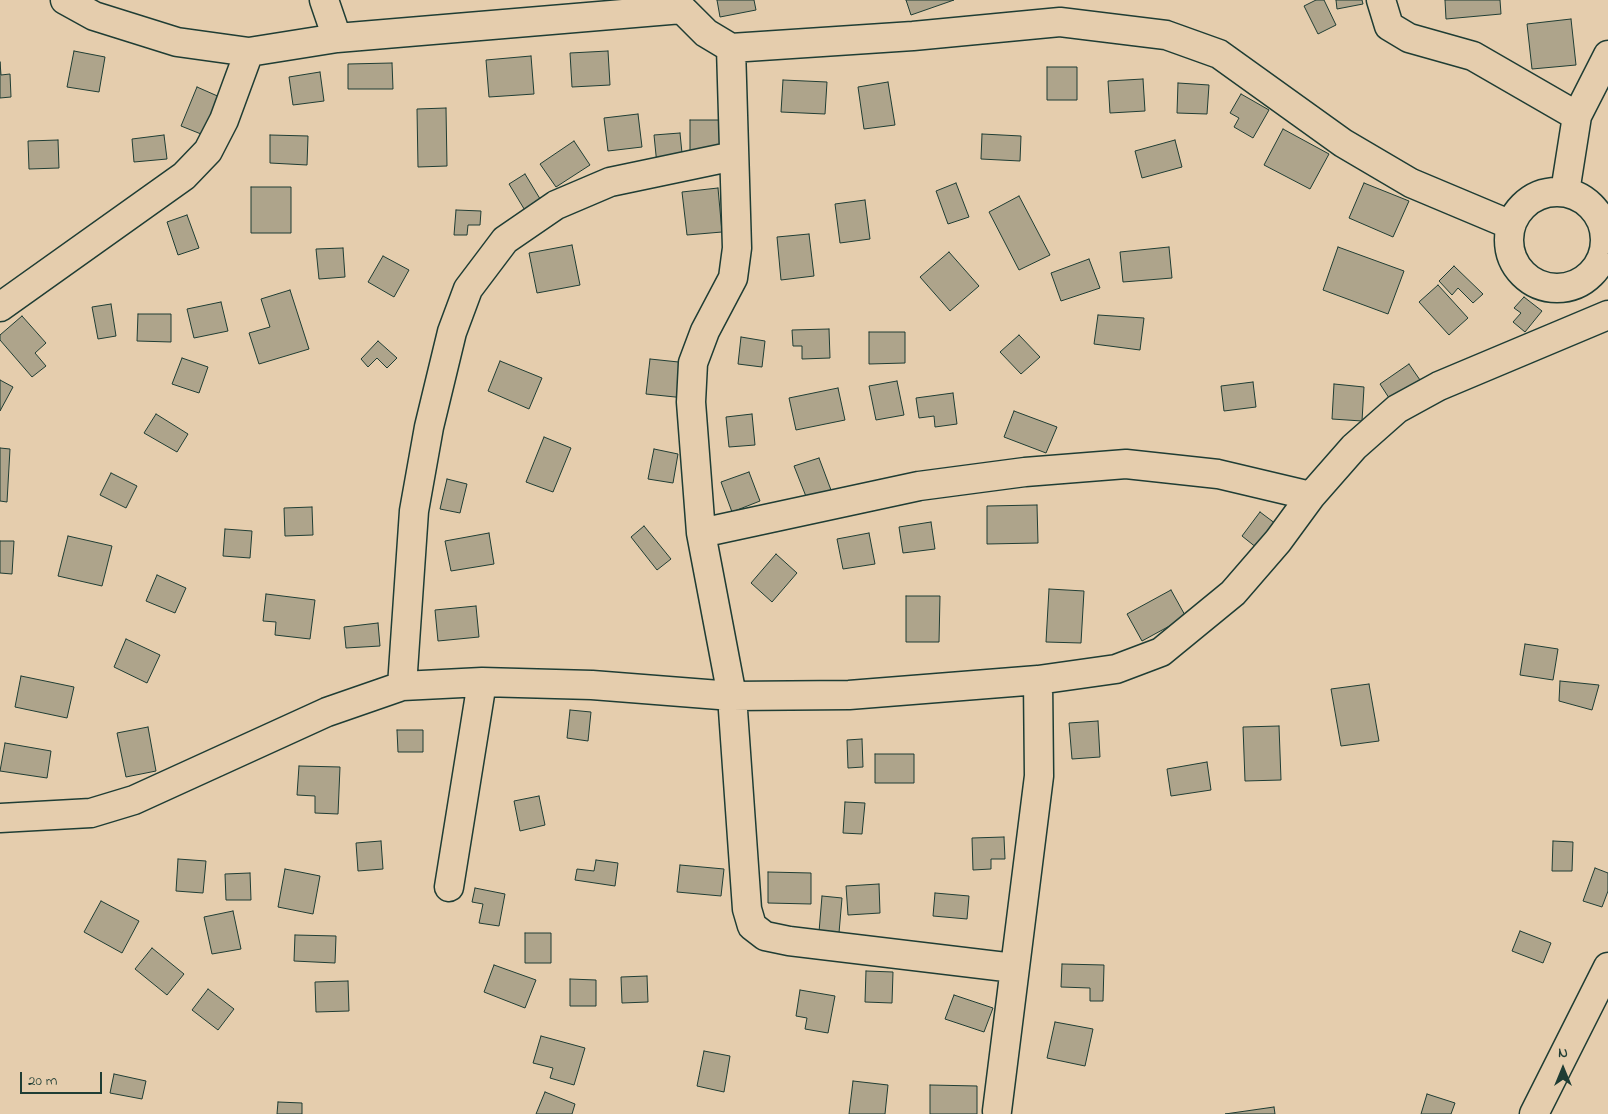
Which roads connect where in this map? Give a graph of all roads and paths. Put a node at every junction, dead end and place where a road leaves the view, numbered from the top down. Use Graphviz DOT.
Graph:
graph roads {
  1 [pos="65,0"];
  2 [pos="324,0"];
  3 [pos="1381,0"];
  4 [pos="680,5"];
  5 [pos="1057,11"];
  6 [pos="337,38"];
  7 [pos="731,48"];
  8 [pos="249,52"];
  9 [pos="1608,55"];
  10 [pos="1577,116"];
  11 [pos="734,156"];
  12 [pos="1565,192"];
  13 [pos="1511,225"];
  14 [pos="1604,269"];
  15 [pos="0,308"];
  16 [pos="1608,315"];
  17 [pos="1311,496"];
  18 [pos="701,533"];
  19 [pos="1038,680"];
  20 [pos="482,682"];
  21 [pos="402,686"];
  22 [pos="732,696"];
  23 [pos="0,818"];
  24 [pos="449,887"];
  25 [pos="1608,967"];
  26 [pos="1014,968"];
  27 [pos="997,1111"];
  28 [pos="1534,1114"];
  1 -- 8 [label="street"];
  2 -- 6 [label="street"];
  3 -- 10 [label="street"];
  4 -- 6 [label="street"];
  4 -- 7 [label="street"];
  5 -- 7 [label="street"];
  5 -- 13 [label="street"];
  6 -- 8 [label="street"];
  7 -- 11 [label="street"];
  8 -- 15 [label="street"];
  9 -- 10 [label="street"];
  10 -- 12 [label="street"];
  11 -- 18 [label="street"];
  11 -- 21 [label="street"];
  12 -- 13 [label="street"];
  12 -- 14 [label="street"];
  13 -- 14 [label="street"];
  16 -- 17 [label="street"];
  17 -- 18 [label="street"];
  17 -- 19 [label="street"];
  18 -- 22 [label="street"];
  19 -- 22 [label="street"];
  19 -- 26 [label="street"];
  20 -- 21 [label="street"];
  20 -- 22 [label="street"];
  20 -- 24 [label="street"];
  21 -- 23 [label="street"];
  22 -- 26 [label="street"];
  25 -- 28 [label="street"];
  26 -- 27 [label="street"];
}
